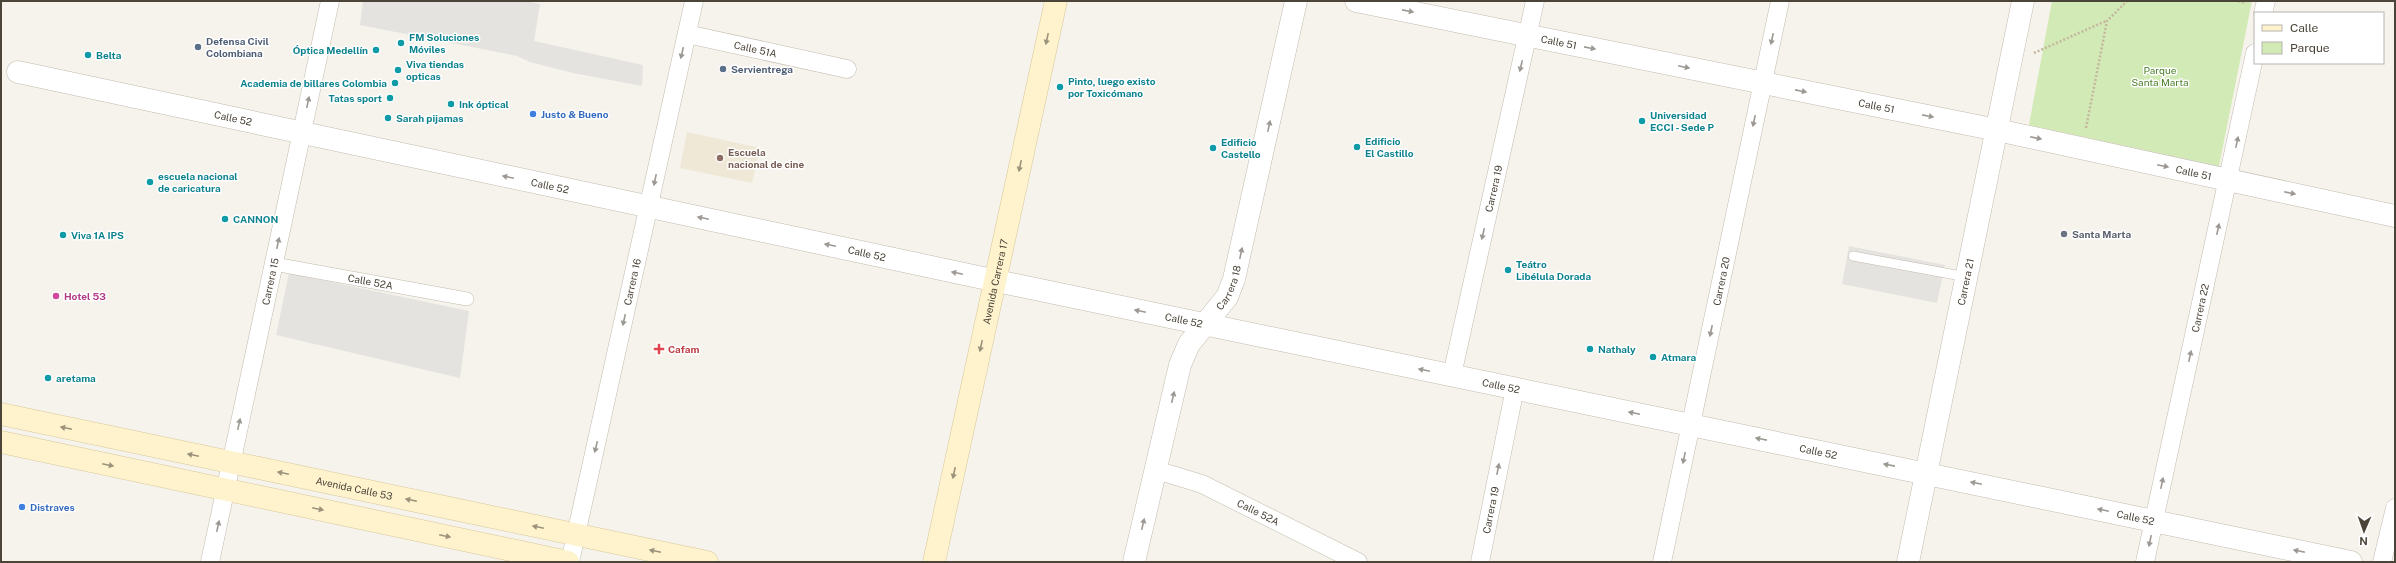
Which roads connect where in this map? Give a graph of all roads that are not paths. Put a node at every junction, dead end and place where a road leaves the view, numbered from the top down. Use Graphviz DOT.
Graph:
graph roads {
  1 [pos="330,1"];
  2 [pos="694,1"];
  3 [pos="1056,1"];
  4 [pos="1296,1"];
  5 [pos="1356,1"];
  6 [pos="1535,1"];
  7 [pos="1780,1"];
  8 [pos="2023,1"];
  9 [pos="2266,1"];
  10 [pos="2263,12"];
  11 [pos="687,34"];
  12 [pos="1528,35"];
  13 [pos="2254,58"];
  14 [pos="847,69"];
  15 [pos="18,72"];
  16 [pos="1762,83"];
  17 [pos="1997,130"];
  18 [pos="302,133"];
  19 [pos="2229,180"];
  20 [pos="649,206"];
  21 [pos="2395,216"];
  22 [pos="1853,256"];
  23 [pos="274,264"];
  24 [pos="1967,278"];
  25 [pos="996,281"];
  26 [pos="467,299"];
  27 [pos="1206,324"];
  28 [pos="1452,375"];
  29 [pos="1515,388"];
  30 [pos="1,414"];
  31 [pos="1691,424"];
  32 [pos="1,442"];
  33 [pos="231,463"];
  34 [pos="1156,470"];
  35 [pos="1927,473"];
  36 [pos="225,489"];
  37 [pos="2395,508"];
  38 [pos="2154,521"];
  39 [pos="576,535"];
  40 [pos="210,562"];
  41 [pos="569,562"];
  42 [pos="707,562"];
  43 [pos="934,562"];
  44 [pos="1134,562"];
  45 [pos="1358,562"];
  46 [pos="1480,562"];
  47 [pos="1662,562"];
  48 [pos="1908,562"];
  49 [pos="2145,562"];
  50 [pos="2351,562"];
  51 [pos="2382,562"];
  18 -- 1 [label="street, Carrera 15, one-way"];
  2 -- 11 [label="street, Carrera 16"];
  3 -- 25 [label="main road, Avenida Carrera 17, one-way"];
  27 -- 4 [label="street, Carrera 18, one-way"];
  5 -- 12 [label="street, Calle 51, one-way"];
  6 -- 12 [label="street, Carrera 19"];
  7 -- 16 [label="street, Carrera 20, one-way"];
  8 -- 17 [label="street, Carrera 21"];
  9 -- 10 [label="street"];
  11 -- 14 [label="street, Calle 51A"];
  11 -- 20 [label="street, Carrera 16, one-way"];
  12 -- 16 [label="street, Calle 51, one-way"];
  12 -- 28 [label="street, Carrera 19, one-way"];
  19 -- 13 [label="street, Carrera 22, one-way"];
  15 -- 18 [label="street, Calle 52"];
  16 -- 17 [label="street, Calle 51, one-way"];
  16 -- 31 [label="street, Carrera 20, one-way"];
  17 -- 19 [label="street, Calle 51, one-way"];
  17 -- 24 [label="street, Carrera 21"];
  20 -- 18 [label="street, Calle 52, one-way"];
  23 -- 18 [label="street, Carrera 15, one-way"];
  19 -- 21 [label="street, Calle 51, one-way"];
  38 -- 19 [label="street, Carrera 22, one-way"];
  25 -- 20 [label="street, Calle 52, one-way"];
  20 -- 39 [label="street, Carrera 16, one-way"];
  22 -- 24 [label="lane"];
  23 -- 26 [label="street, Calle 52A"];
  33 -- 23 [label="street, Carrera 15, one-way"];
  24 -- 35 [label="street, Carrera 21"];
  27 -- 25 [label="street, Calle 52, one-way"];
  25 -- 43 [label="main road, Avenida Carrera 17, one-way"];
  28 -- 27 [label="street, Calle 52, one-way"];
  34 -- 27 [label="street, Carrera 18, one-way"];
  28 -- 29 [label="street, Calle 52"];
  31 -- 29 [label="street, Calle 52, one-way"];
  46 -- 29 [label="street, Carrera 19, one-way"];
  33 -- 30 [label="main road, Avenida Calle 53, one-way"];
  35 -- 31 [label="street, Calle 52, one-way"];
  31 -- 47 [label="street, Carrera 20, one-way"];
  32 -- 36 [label="main road, one-way"];
  33 -- 36 [label="street, Carrera 15"];
  39 -- 33 [label="main road, Avenida Calle 53, one-way"];
  44 -- 34 [label="street, Carrera 18, one-way"];
  34 -- 45 [label="street, Calle 52A"];
  38 -- 35 [label="street, Calle 52, one-way"];
  35 -- 48 [label="street, Carrera 21"];
  40 -- 36 [label="street, Carrera 15, one-way"];
  36 -- 41 [label="main road, one-way"];
  37 -- 51 [label="street"];
  38 -- 49 [label="street, Carrera 22, one-way"];
  50 -- 38 [label="street, Calle 52, one-way"];
  39 -- 41 [label="street, Carrera 16"];
  42 -- 39 [label="main road, Avenida Calle 53, one-way"];
}
